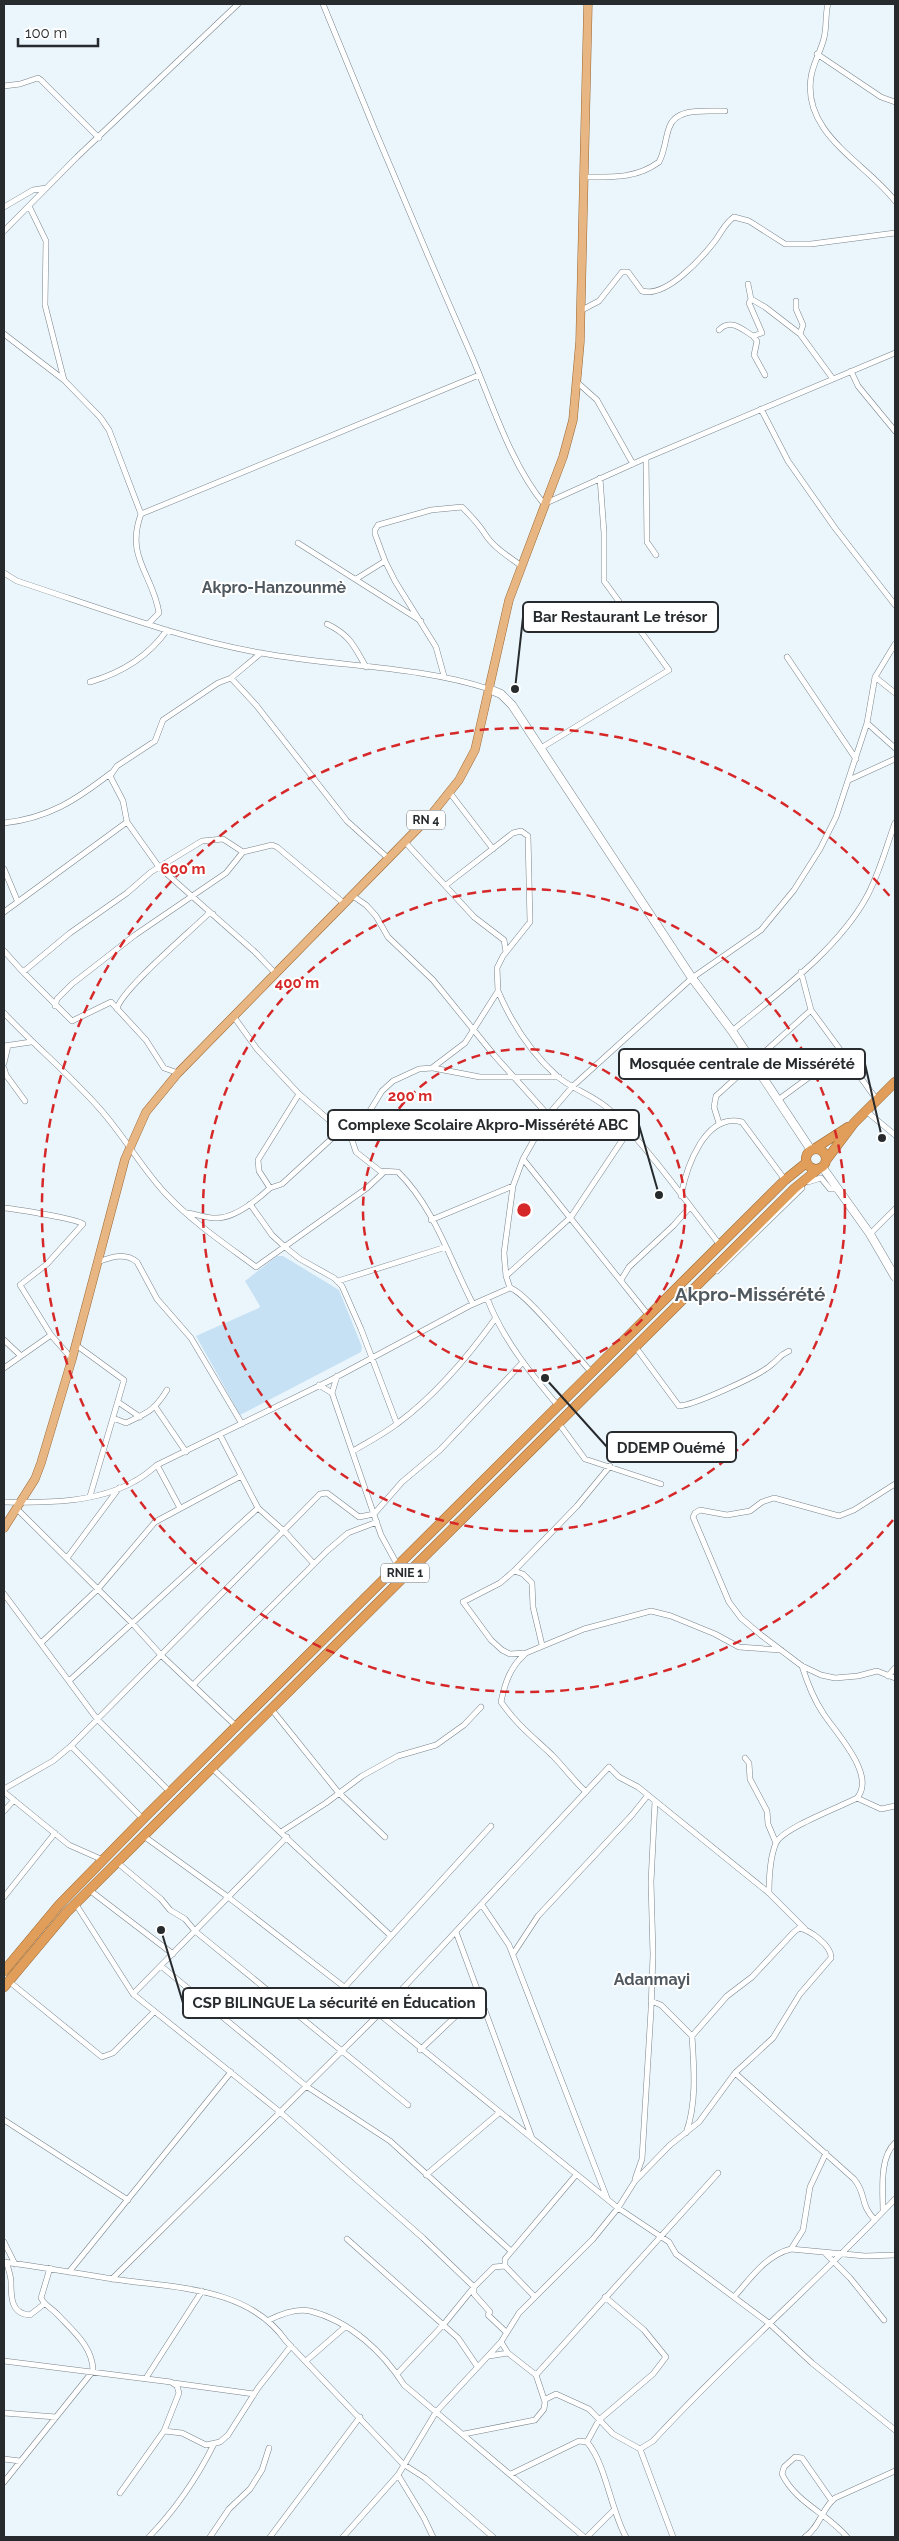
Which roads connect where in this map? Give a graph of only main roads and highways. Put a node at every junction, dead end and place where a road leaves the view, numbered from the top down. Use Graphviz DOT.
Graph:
graph roads {
  1 [pos="588,4"];
  2 [pos="489,689"];
  3 [pos="895,1082"];
  4 [pos="854,1123"];
  5 [pos="812,1150"];
  6 [pos="827,1159"];
  7 [pos="806,1163"];
  8 [pos="820,1169"];
  9 [pos="895,1277"];
  10 [pos="616,1349"];
  11 [pos="623,1357"];
  12 [pos="4,1528"];
  13 [pos="5,1968"];
  14 [pos="8,1985"];
  1 -- 2 [label="main road, RN 4"];
  2 -- 5 [label="main road"];
  2 -- 12 [label="main road, RN 4"];
  3 -- 4 [label="highway, RNIE 1"];
  4 -- 5 [label="highway, RNIE 1"];
  4 -- 6 [label="highway, RNIE 1"];
  5 -- 6 [label="highway"];
  5 -- 7 [label="highway"];
  6 -- 8 [label="highway, RNIE 1"];
  7 -- 8 [label="highway"];
  7 -- 10 [label="highway, RNIE 1"];
  8 -- 9 [label="main road"];
  8 -- 11 [label="highway, RNIE 1"];
  10 -- 11 [label="highway"];
  10 -- 13 [label="highway, RNIE 1"];
  11 -- 14 [label="highway, RNIE 1"];
}
